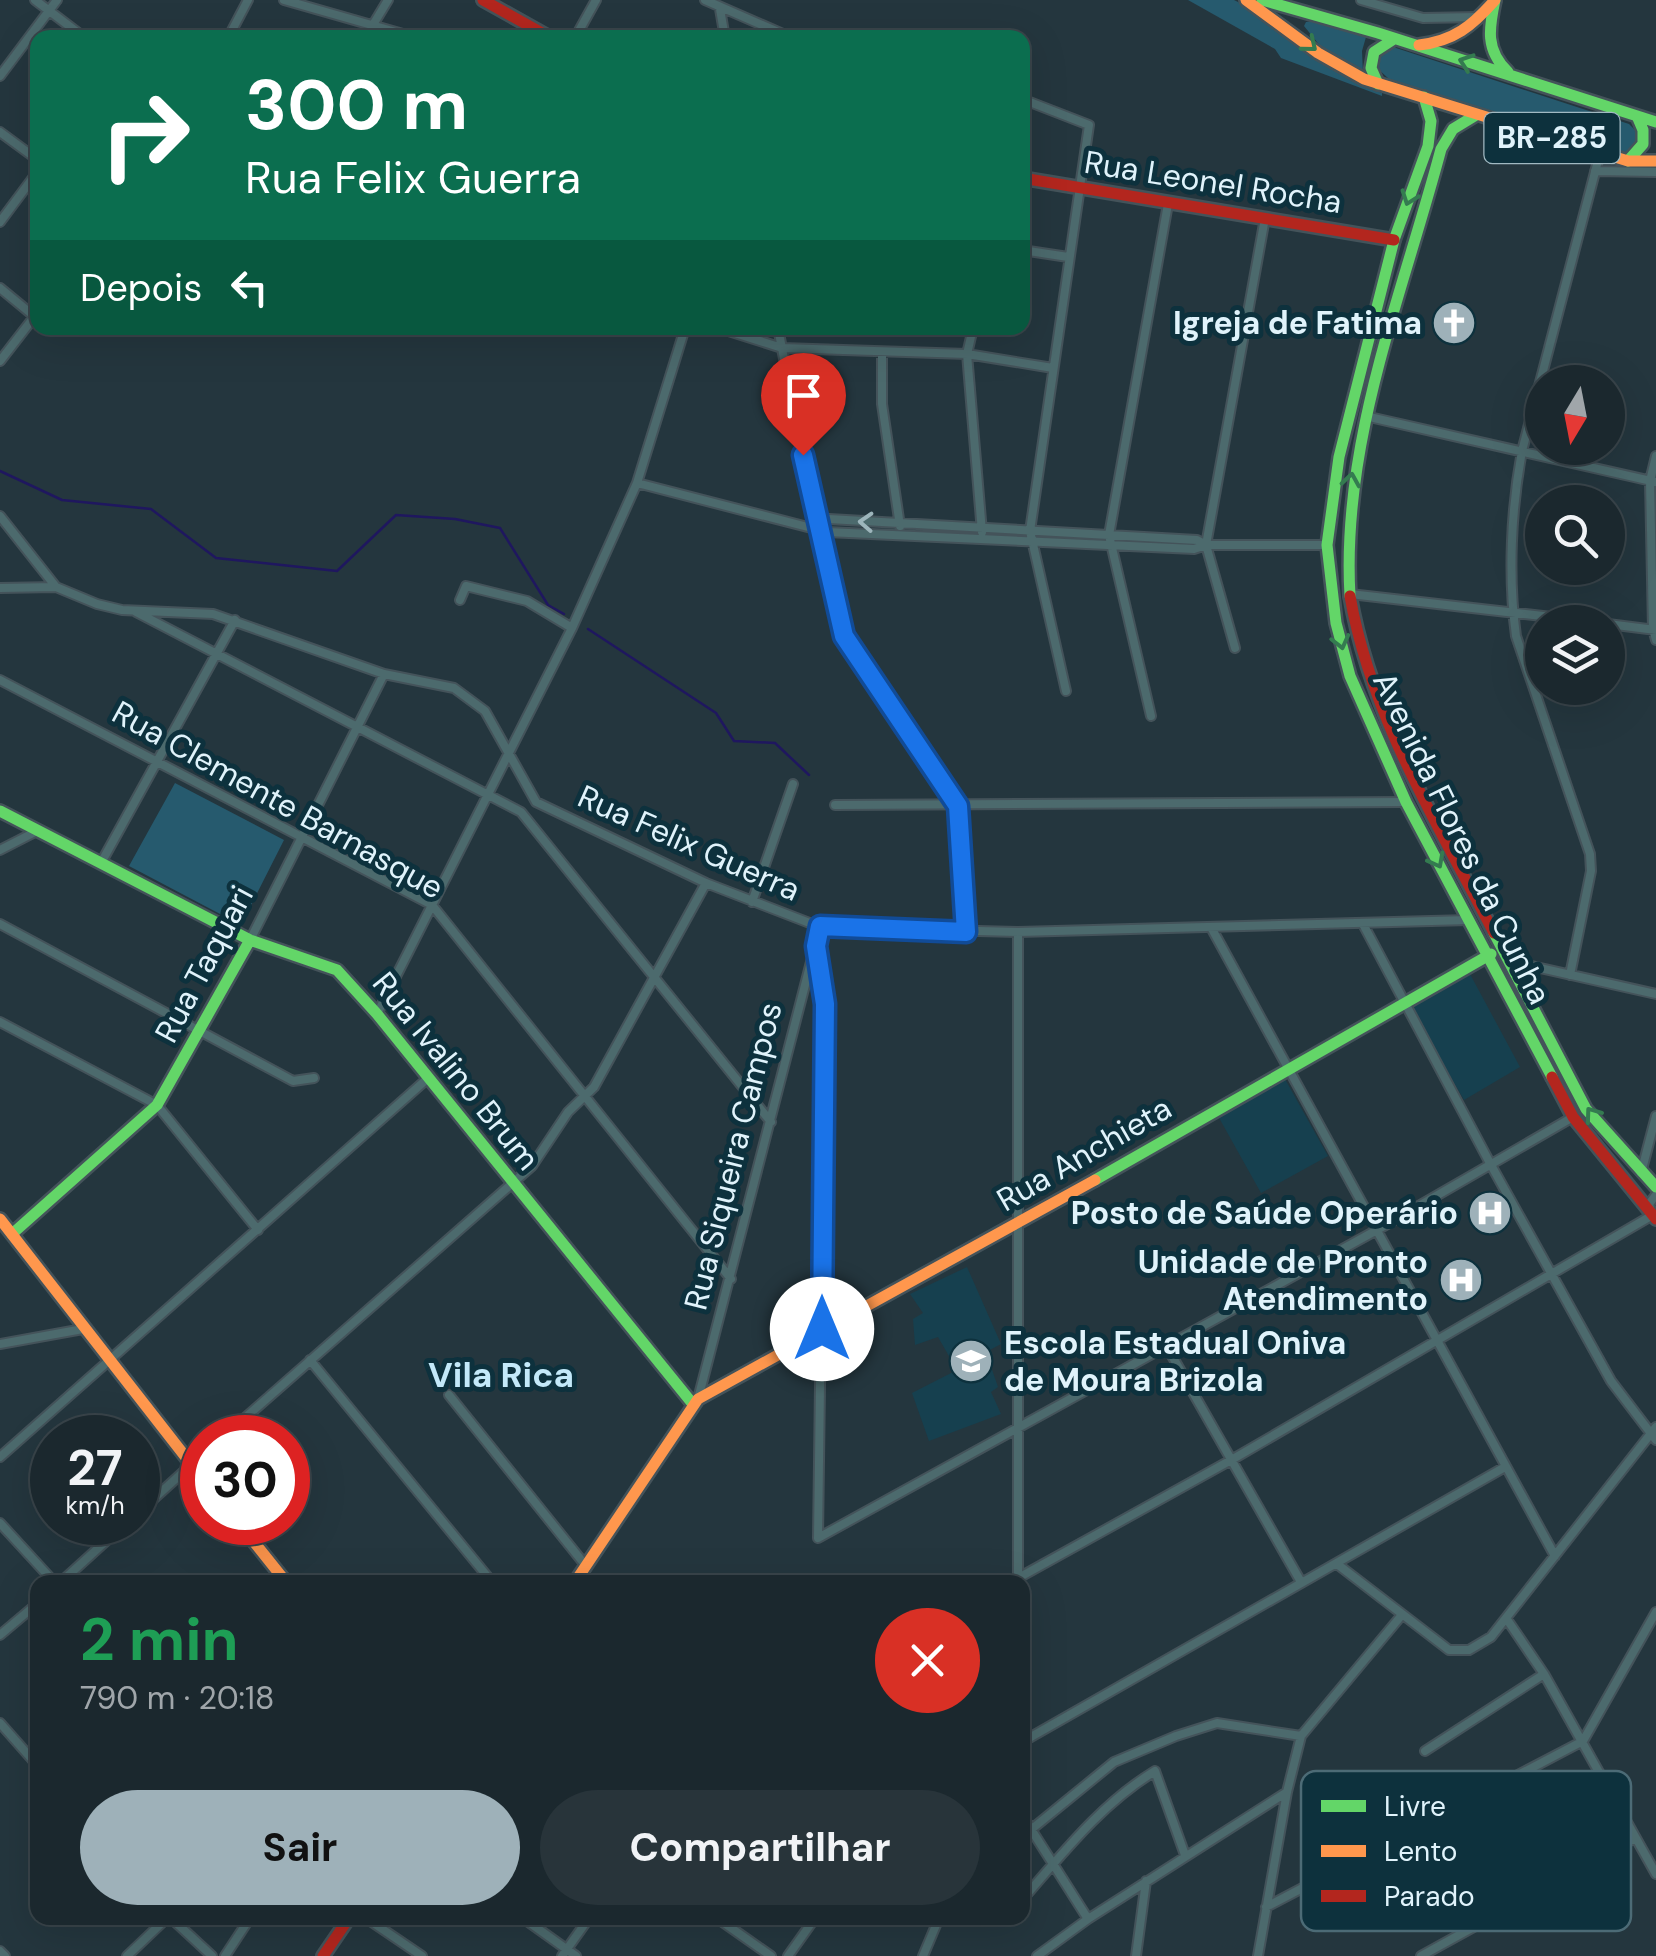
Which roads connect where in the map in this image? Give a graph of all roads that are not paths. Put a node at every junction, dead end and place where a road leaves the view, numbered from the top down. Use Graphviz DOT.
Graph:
graph roads {
  1 [pos="35,0"];
  2 [pos="57,0"];
  3 [pos="248,0"];
  4 [pos="284,0"];
  5 [pos="388,0"];
  6 [pos="484,0"];
  7 [pos="596,0"];
  8 [pos="705,0"];
  9 [pos="1246,0"];
  10 [pos="1262,0"];
  11 [pos="1362,0"];
  12 [pos="1495,0"];
  13 [pos="720,9"];
  14 [pos="49,11"];
  15 [pos="1479,17"];
  16 [pos="374,25"];
  17 [pos="35,30"];
  18 [pos="74,30"];
  19 [pos="232,30"];
  20 [pos="371,30"];
  21 [pos="391,30"];
  22 [pos="537,30"];
  23 [pos="579,30"];
  24 [pos="724,30"];
  25 [pos="772,30"];
  26 [pos="30,36"];
  27 [pos="1394,38"];
  28 [pos="1415,45"];
  29 [pos="0,76"];
  30 [pos="1518,80"];
  31 [pos="1378,84"];
  32 [pos="1424,97"];
  33 [pos="1030,101"];
  34 [pos="1476,115"];
  35 [pos="1637,116"];
  36 [pos="1656,122"];
  37 [pos="0,132"];
  38 [pos="30,154"];
  39 [pos="1600,154"];
  40 [pos="1656,160"];
  41 [pos="1628,161"];
  42 [pos="1595,171"];
  43 [pos="1656,172"];
  44 [pos="1030,179"];
  45 [pos="30,182"];
  46 [pos="1080,188"];
  47 [pos="1168,204"];
  48 [pos="1265,218"];
  49 [pos="0,222"];
  50 [pos="1394,240"];
  51 [pos="1415,244"];
  52 [pos="1030,251"];
  53 [pos="1068,257"];
  54 [pos="0,288"];
  55 [pos="30,310"];
  56 [pos="30,322"];
  57 [pos="683,335"];
  58 [pos="741,335"];
  59 [pos="779,335"];
  60 [pos="971,335"];
  61 [pos="782,348"];
  62 [pos="882,352"];
  63 [pos="967,354"];
  64 [pos="0,361"];
  65 [pos="1053,368"];
  66 [pos="1365,416"];
  67 [pos="1522,451"];
  68 [pos="1656,456"];
  69 [pos="1653,482"];
  70 [pos="638,483"];
  71 [pos="0,516"];
  72 [pos="899,524"];
  73 [pos="818,527"];
  74 [pos="982,528"];
  75 [pos="1030,531"];
  76 [pos="901,535"];
  77 [pos="983,539"];
  78 [pos="1109,540"];
  79 [pos="1031,542"];
  80 [pos="1206,545"];
  81 [pos="1328,545"];
  82 [pos="1330,574"];
  83 [pos="1348,578"];
  84 [pos="56,586"];
  85 [pos="0,588"];
  86 [pos="1350,594"];
  87 [pos="460,600"];
  88 [pos="132,610"];
  89 [pos="1513,612"];
  90 [pos="1525,613"];
  91 [pos="235,620"];
  92 [pos="1625,626"];
  93 [pos="572,628"];
  94 [pos="1654,630"];
  95 [pos="1656,640"];
  96 [pos="1236,648"];
  97 [pos="216,653"];
  98 [pos="384,674"];
  99 [pos="0,680"];
  100 [pos="1066,691"];
  101 [pos="1151,716"];
  102 [pos="357,730"];
  103 [pos="510,750"];
  104 [pos="157,760"];
  105 [pos="793,784"];
  106 [pos="489,795"];
  107 [pos="1406,802"];
  108 [pos="835,804"];
  109 [pos="958,806"];
  110 [pos="0,811"];
  111 [pos="38,831"];
  112 [pos="302,835"];
  113 [pos="0,850"];
  114 [pos="101,862"];
  115 [pos="706,883"];
  116 [pos="752,902"];
  117 [pos="432,905"];
  118 [pos="1469,920"];
  119 [pos="0,924"];
  120 [pos="1363,924"];
  121 [pos="820,926"];
  122 [pos="1212,929"];
  123 [pos="966,932"];
  124 [pos="1018,932"];
  125 [pos="250,940"];
  126 [pos="816,946"];
  127 [pos="1504,955"];
  128 [pos="1487,956"];
  129 [pos="655,975"];
  130 [pos="1570,975"];
  131 [pos="1656,994"];
  132 [pos="1404,1004"];
  133 [pos="377,1014"];
  134 [pos="0,1022"];
  135 [pos="202,1030"];
  136 [pos="1288,1069"];
  137 [pos="314,1078"];
  138 [pos="427,1079"];
  139 [pos="584,1096"];
  140 [pos="157,1105"];
  141 [pos="1572,1116"];
  142 [pos="1656,1116"];
  143 [pos="771,1122"];
  144 [pos="1654,1129"];
  145 [pos="1491,1165"];
  146 [pos="1641,1173"];
  147 [pos="512,1184"];
  148 [pos="1656,1191"];
  149 [pos="1654,1217"];
  150 [pos="0,1219"];
  151 [pos="1019,1224"];
  152 [pos="258,1230"];
  153 [pos="1377,1230"];
  154 [pos="6,1235"];
  155 [pos="1552,1275"];
  156 [pos="731,1279"];
  157 [pos="83,1329"];
  158 [pos="822,1329"];
  159 [pos="1438,1341"];
  160 [pos="0,1344"];
  161 [pos="1167,1347"];
  162 [pos="109,1360"];
  163 [pos="310,1360"];
  164 [pos="449,1395"];
  165 [pos="695,1401"];
  166 [pos="248,1415"];
  167 [pos="1018,1430"];
  168 [pos="1654,1433"];
  169 [pos="180,1449"];
  170 [pos="0,1457"];
  171 [pos="1233,1459"];
  172 [pos="1504,1467"];
  173 [pos="180,1475"];
  174 [pos="160,1493"];
  175 [pos="0,1523"];
  176 [pos="101,1545"];
  177 [pos="256,1545"];
  178 [pos="1555,1556"];
  179 [pos="1336,1564"];
  180 [pos="586,1566"];
  181 [pos="51,1575"];
  182 [pos="66,1575"];
  183 [pos="280,1575"];
  184 [pos="486,1575"];
  185 [pos="580,1575"];
  186 [pos="1016,1575"];
  187 [pos="1027,1575"];
  188 [pos="1301,1582"];
  189 [pos="30,1610"];
  190 [pos="1656,1612"];
  191 [pos="1401,1616"];
  192 [pos="1506,1618"];
  193 [pos="1653,1623"];
  194 [pos="0,1636"];
  195 [pos="1544,1674"];
  196 [pos="0,1723"];
  197 [pos="1301,1736"];
  198 [pos="1030,1737"];
  199 [pos="1583,1741"];
  200 [pos="1425,1752"];
  201 [pos="30,1757"];
  202 [pos="1525,1771"];
  203 [pos="1599,1771"];
  204 [pos="1287,1792"];
  205 [pos="1031,1830"];
  206 [pos="1631,1831"];
  207 [pos="1635,1838"];
  208 [pos="1631,1840"];
  209 [pos="1185,1855"];
  210 [pos="1051,1864"];
  211 [pos="1656,1874"];
  212 [pos="1146,1880"];
  213 [pos="1301,1888"];
  214 [pos="1030,1890"];
  215 [pos="1266,1906"];
  216 [pos="1088,1918"];
  217 [pos="161,1925"];
  218 [pos="177,1925"];
  219 [pos="245,1925"];
  220 [pos="344,1925"];
  221 [pos="376,1925"];
  222 [pos="531,1925"];
  223 [pos="584,1925"];
  224 [pos="727,1925"];
  225 [pos="810,1925"];
  226 [pos="936,1925"];
  227 [pos="1466,1931"];
  228 [pos="565,1953"];
  229 [pos="126,1956"];
  230 [pos="212,1956"];
  231 [pos="225,1956"];
  232 [pos="323,1956"];
  233 [pos="422,1956"];
  234 [pos="576,1956"];
  235 [pos="771,1956"];
  236 [pos="788,1956"];
  237 [pos="923,1956"];
  238 [pos="1037,1956"];
  239 [pos="1136,1956"];
  240 [pos="1258,1956"];
  241 [pos="1420,1956"];
  1 -- 14 [label="street"];
  2 -- 14 [label="street"];
  3 -- 19 [label="street"];
  4 -- 16 [label="street"];
  5 -- 16 [label="street"];
  6 -- 22 [label="main road"];
  7 -- 23 [label="street"];
  8 -- 13 [label="street"];
  9 -- 31 [label="main road, BR-285, one-way"];
  10 -- 27 [label="main road, BR-285"];
  11 -- 15 [label="street"];
  12 -- 15 [label="main road"];
  12 -- 30 [label="main road"];
  13 -- 24 [label="street"];
  13 -- 25 [label="street"];
  14 -- 17 [label="street"];
  14 -- 18 [label="street"];
  15 -- 28 [label="main road"];
  16 -- 20 [label="street"];
  16 -- 21 [label="street"];
  26 -- 29 [label="street"];
  27 -- 28 [label="main road, BR-285"];
  27 -- 31 [label="main road"];
  30 -- 28 [label="main road, BR-285, one-way"];
  30 -- 35 [label="main road, BR-285"];
  31 -- 32 [label="main road, BR-285"];
  32 -- 34 [label="main road, BR-285"];
  32 -- 50 [label="main road, Avenida Flores da Cunha, one-way"];
  33 -- 46 [label="street"];
  34 -- 39 [label="main road, BR-285"];
  34 -- 51 [label="main road, Avenida Flores da Cunha"];
  35 -- 36 [label="main road, BR-285"];
  35 -- 41 [label="main road"];
  37 -- 38 [label="street"];
  39 -- 41 [label="main road, BR-285"];
  39 -- 42 [label="street"];
  40 -- 41 [label="main road, BR-285"];
  42 -- 43 [label="street"];
  42 -- 67 [label="street"];
  44 -- 46 [label="main road, Rua Leonel Rocha"];
  45 -- 49 [label="street"];
  46 -- 47 [label="main road, Rua Leonel Rocha"];
  46 -- 53 [label="street"];
  47 -- 48 [label="main road, Rua Leonel Rocha"];
  47 -- 78 [label="street"];
  48 -- 50 [label="main road, Rua Leonel Rocha"];
  48 -- 80 [label="street"];
  50 -- 51 [label="main road, Rua Leonel Rocha"];
  50 -- 81 [label="main road, Avenida Flores da Cunha"];
  51 -- 66 [label="main road, Avenida Flores da Cunha"];
  52 -- 53 [label="street"];
  53 -- 65 [label="street"];
  54 -- 55 [label="street"];
  56 -- 64 [label="street"];
  57 -- 70 [label="street"];
  58 -- 61 [label="street"];
  59 -- 61 [label="street"];
  60 -- 63 [label="street"];
  61 -- 62 [label="street"];
  61 -- 73 [label="street"];
  62 -- 63 [label="street"];
  62 -- 72 [label="street"];
  63 -- 65 [label="street"];
  63 -- 74 [label="street"];
  65 -- 75 [label="street"];
  66 -- 67 [label="street"];
  83 -- 66 [label="main road, Avenida Flores da Cunha, one-way"];
  67 -- 69 [label="street"];
  67 -- 89 [label="street"];
  68 -- 69 [label="street"];
  69 -- 94 [label="street"];
  70 -- 73 [label="street"];
  70 -- 93 [label="street"];
  71 -- 84 [label="street, Rua Felix Guerra"];
  72 -- 73 [label="street, one-way"];
  72 -- 74 [label="street"];
  72 -- 76 [label="street"];
  73 -- 76 [label="street"];
  73 -- 109 [label="street"];
  74 -- 75 [label="street"];
  74 -- 77 [label="street"];
  75 -- 78 [label="street"];
  75 -- 79 [label="street"];
  76 -- 77 [label="street"];
  77 -- 79 [label="street"];
  78 -- 79 [label="street"];
  78 -- 80 [label="street"];
  78 -- 101 [label="street"];
  79 -- 100 [label="street"];
  80 -- 81 [label="street"];
  80 -- 96 [label="street"];
  81 -- 82 [label="main road, Avenida Flores da Cunha"];
  81 -- 83 [label="main road"];
  82 -- 86 [label="main road"];
  82 -- 107 [label="main road, Avenida Flores da Cunha, one-way"];
  83 -- 86 [label="main road, Avenida Flores da Cunha"];
  84 -- 85 [label="street"];
  84 -- 88 [label="street, Rua Felix Guerra"];
  86 -- 89 [label="street"];
  86 -- 127 [label="main road, Avenida Flores da Cunha"];
  87 -- 93 [label="street"];
  88 -- 91 [label="street, Rua Felix Guerra"];
  88 -- 97 [label="street"];
  89 -- 90 [label="street"];
  89 -- 130 [label="street"];
  91 -- 97 [label="street"];
  91 -- 98 [label="street, Rua Felix Guerra"];
  92 -- 94 [label="street"];
  93 -- 103 [label="street"];
  94 -- 95 [label="street"];
  97 -- 102 [label="street"];
  97 -- 104 [label="street"];
  98 -- 102 [label="street, Rua Taquari"];
  98 -- 103 [label="street, Rua Felix Guerra"];
  99 -- 104 [label="street, Rua Clemente Barnasque"];
  102 -- 106 [label="street"];
  102 -- 112 [label="street, Rua Taquari"];
  103 -- 106 [label="street"];
  103 -- 115 [label="street, Rua Felix Guerra"];
  104 -- 112 [label="street, Rua Clemente Barnasque"];
  104 -- 114 [label="street"];
  105 -- 116 [label="street"];
  106 -- 117 [label="street"];
  106 -- 129 [label="street"];
  107 -- 109 [label="street"];
  107 -- 118 [label="main road, Avenida Flores da Cunha, one-way"];
  108 -- 109 [label="street"];
  109 -- 123 [label="street"];
  110 -- 111 [label="main road, Rua Ivalino Brum"];
  111 -- 113 [label="street"];
  111 -- 114 [label="main road, Rua Ivalino Brum"];
  112 -- 117 [label="street, Rua Clemente Barnasque"];
  112 -- 125 [label="street, Rua Taquari"];
  114 -- 125 [label="main road, Rua Ivalino Brum"];
  115 -- 116 [label="street, Rua Felix Guerra"];
  115 -- 129 [label="street"];
  116 -- 121 [label="street, Rua Felix Guerra"];
  117 -- 133 [label="street"];
  117 -- 139 [label="street, Rua Clemente Barnasque"];
  118 -- 120 [label="street, Rua Felix Guerra"];
  118 -- 128 [label="main road, Avenida Flores da Cunha"];
  119 -- 135 [label="street"];
  120 -- 122 [label="street, Rua Felix Guerra"];
  120 -- 132 [label="street"];
  121 -- 123 [label="street, Rua Felix Guerra"];
  121 -- 126 [label="street, Rua Siqueira Campos"];
  122 -- 124 [label="street, Rua Felix Guerra"];
  122 -- 136 [label="street"];
  123 -- 124 [label="street, Rua Felix Guerra"];
  124 -- 151 [label="street"];
  125 -- 133 [label="main road, Rua Ivalino Brum"];
  125 -- 135 [label="main road, Rua Taquari"];
  126 -- 143 [label="street, Rua Siqueira Campos"];
  126 -- 158 [label="street"];
  127 -- 128 [label="main road, Rua Anchieta"];
  127 -- 130 [label="street"];
  146 -- 127 [label="main road, Avenida Flores da Cunha, one-way"];
  128 -- 132 [label="main road, Rua Anchieta"];
  128 -- 141 [label="main road, Avenida Flores da Cunha"];
  129 -- 139 [label="street"];
  129 -- 143 [label="street"];
  130 -- 131 [label="street"];
  132 -- 136 [label="main road, Rua Anchieta"];
  132 -- 145 [label="street"];
  133 -- 138 [label="main road, Rua Ivalino Brum"];
  134 -- 140 [label="street"];
  135 -- 137 [label="street"];
  135 -- 140 [label="main road, Rua Taquari"];
  136 -- 151 [label="main road, Rua Anchieta"];
  136 -- 153 [label="street"];
  138 -- 147 [label="main road, Rua Ivalino Brum"];
  138 -- 152 [label="street"];
  139 -- 147 [label="street"];
  139 -- 156 [label="street, Rua Clemente Barnasque"];
  140 -- 152 [label="street"];
  140 -- 154 [label="main road, Rua Taquari"];
  141 -- 145 [label="street"];
  141 -- 149 [label="main road, Avenida Flores da Cunha"];
  142 -- 144 [label="street"];
  143 -- 156 [label="street, Rua Siqueira Campos"];
  144 -- 146 [label="street"];
  145 -- 153 [label="street"];
  145 -- 155 [label="street"];
  146 -- 148 [label="main road, Avenida Flores da Cunha"];
  147 -- 163 [label="street"];
  147 -- 165 [label="main road, Rua Ivalino Brum"];
  148 -- 149 [label="street"];
  149 -- 155 [label="street"];
  150 -- 154 [label="main road"];
  151 -- 158 [label="main road, Rua Anchieta"];
  151 -- 167 [label="street"];
  152 -- 162 [label="street"];
  153 -- 159 [label="street"];
  153 -- 161 [label="street"];
  154 -- 157 [label="main road"];
  155 -- 159 [label="street"];
  155 -- 168 [label="street"];
  156 -- 165 [label="street, Rua Siqueira Campos"];
  157 -- 160 [label="street"];
  157 -- 162 [label="main road"];
  158 -- 165 [label="main road, Rua Anchieta"];
  158 -- 167 [label="street"];
  159 -- 171 [label="street"];
  159 -- 172 [label="street"];
  161 -- 167 [label="street"];
  161 -- 171 [label="street"];
  162 -- 169 [label="main road"];
  162 -- 170 [label="street"];
  163 -- 166 [label="street"];
  163 -- 184 [label="street"];
  164 -- 180 [label="street"];
  165 -- 180 [label="main road, Rua Siqueira Campos"];
  167 -- 186 [label="street"];
  168 -- 178 [label="street"];
  171 -- 187 [label="street"];
  171 -- 188 [label="street"];
  172 -- 178 [label="street"];
  172 -- 179 [label="street"];
  173 -- 174 [label="street"];
  175 -- 181 [label="street"];
  176 -- 182 [label="street"];
  177 -- 183 [label="main road"];
  178 -- 192 [label="street"];
  179 -- 188 [label="street"];
  179 -- 191 [label="street"];
  180 -- 185 [label="main road, Rua Siqueira Campos"];
  188 -- 198 [label="street"];
  189 -- 194 [label="street"];
  190 -- 193 [label="street"];
  191 -- 192 [label="street"];
  191 -- 197 [label="street"];
  192 -- 195 [label="street"];
  193 -- 199 [label="street"];
  195 -- 199 [label="street"];
  195 -- 200 [label="street"];
  196 -- 201 [label="street"];
  197 -- 204 [label="street"];
  197 -- 205 [label="street"];
  199 -- 202 [label="street"];
  199 -- 203 [label="street"];
  204 -- 209 [label="street"];
  204 -- 215 [label="street"];
  205 -- 210 [label="street"];
  206 -- 207 [label="street"];
  207 -- 208 [label="street"];
  207 -- 211 [label="street"];
  209 -- 210 [label="street"];
  209 -- 212 [label="street"];
  210 -- 214 [label="street"];
  210 -- 216 [label="street"];
  212 -- 216 [label="street"];
  212 -- 239 [label="street"];
  213 -- 215 [label="street"];
  215 -- 240 [label="street"];
  216 -- 238 [label="street"];
  217 -- 229 [label="street"];
  218 -- 230 [label="street"];
  219 -- 231 [label="street"];
  220 -- 232 [label="main road"];
  221 -- 233 [label="street"];
  222 -- 228 [label="street"];
  223 -- 228 [label="street"];
  224 -- 235 [label="street"];
  225 -- 236 [label="street"];
  226 -- 237 [label="street"];
  227 -- 241 [label="street"];
  228 -- 234 [label="street"];
}
